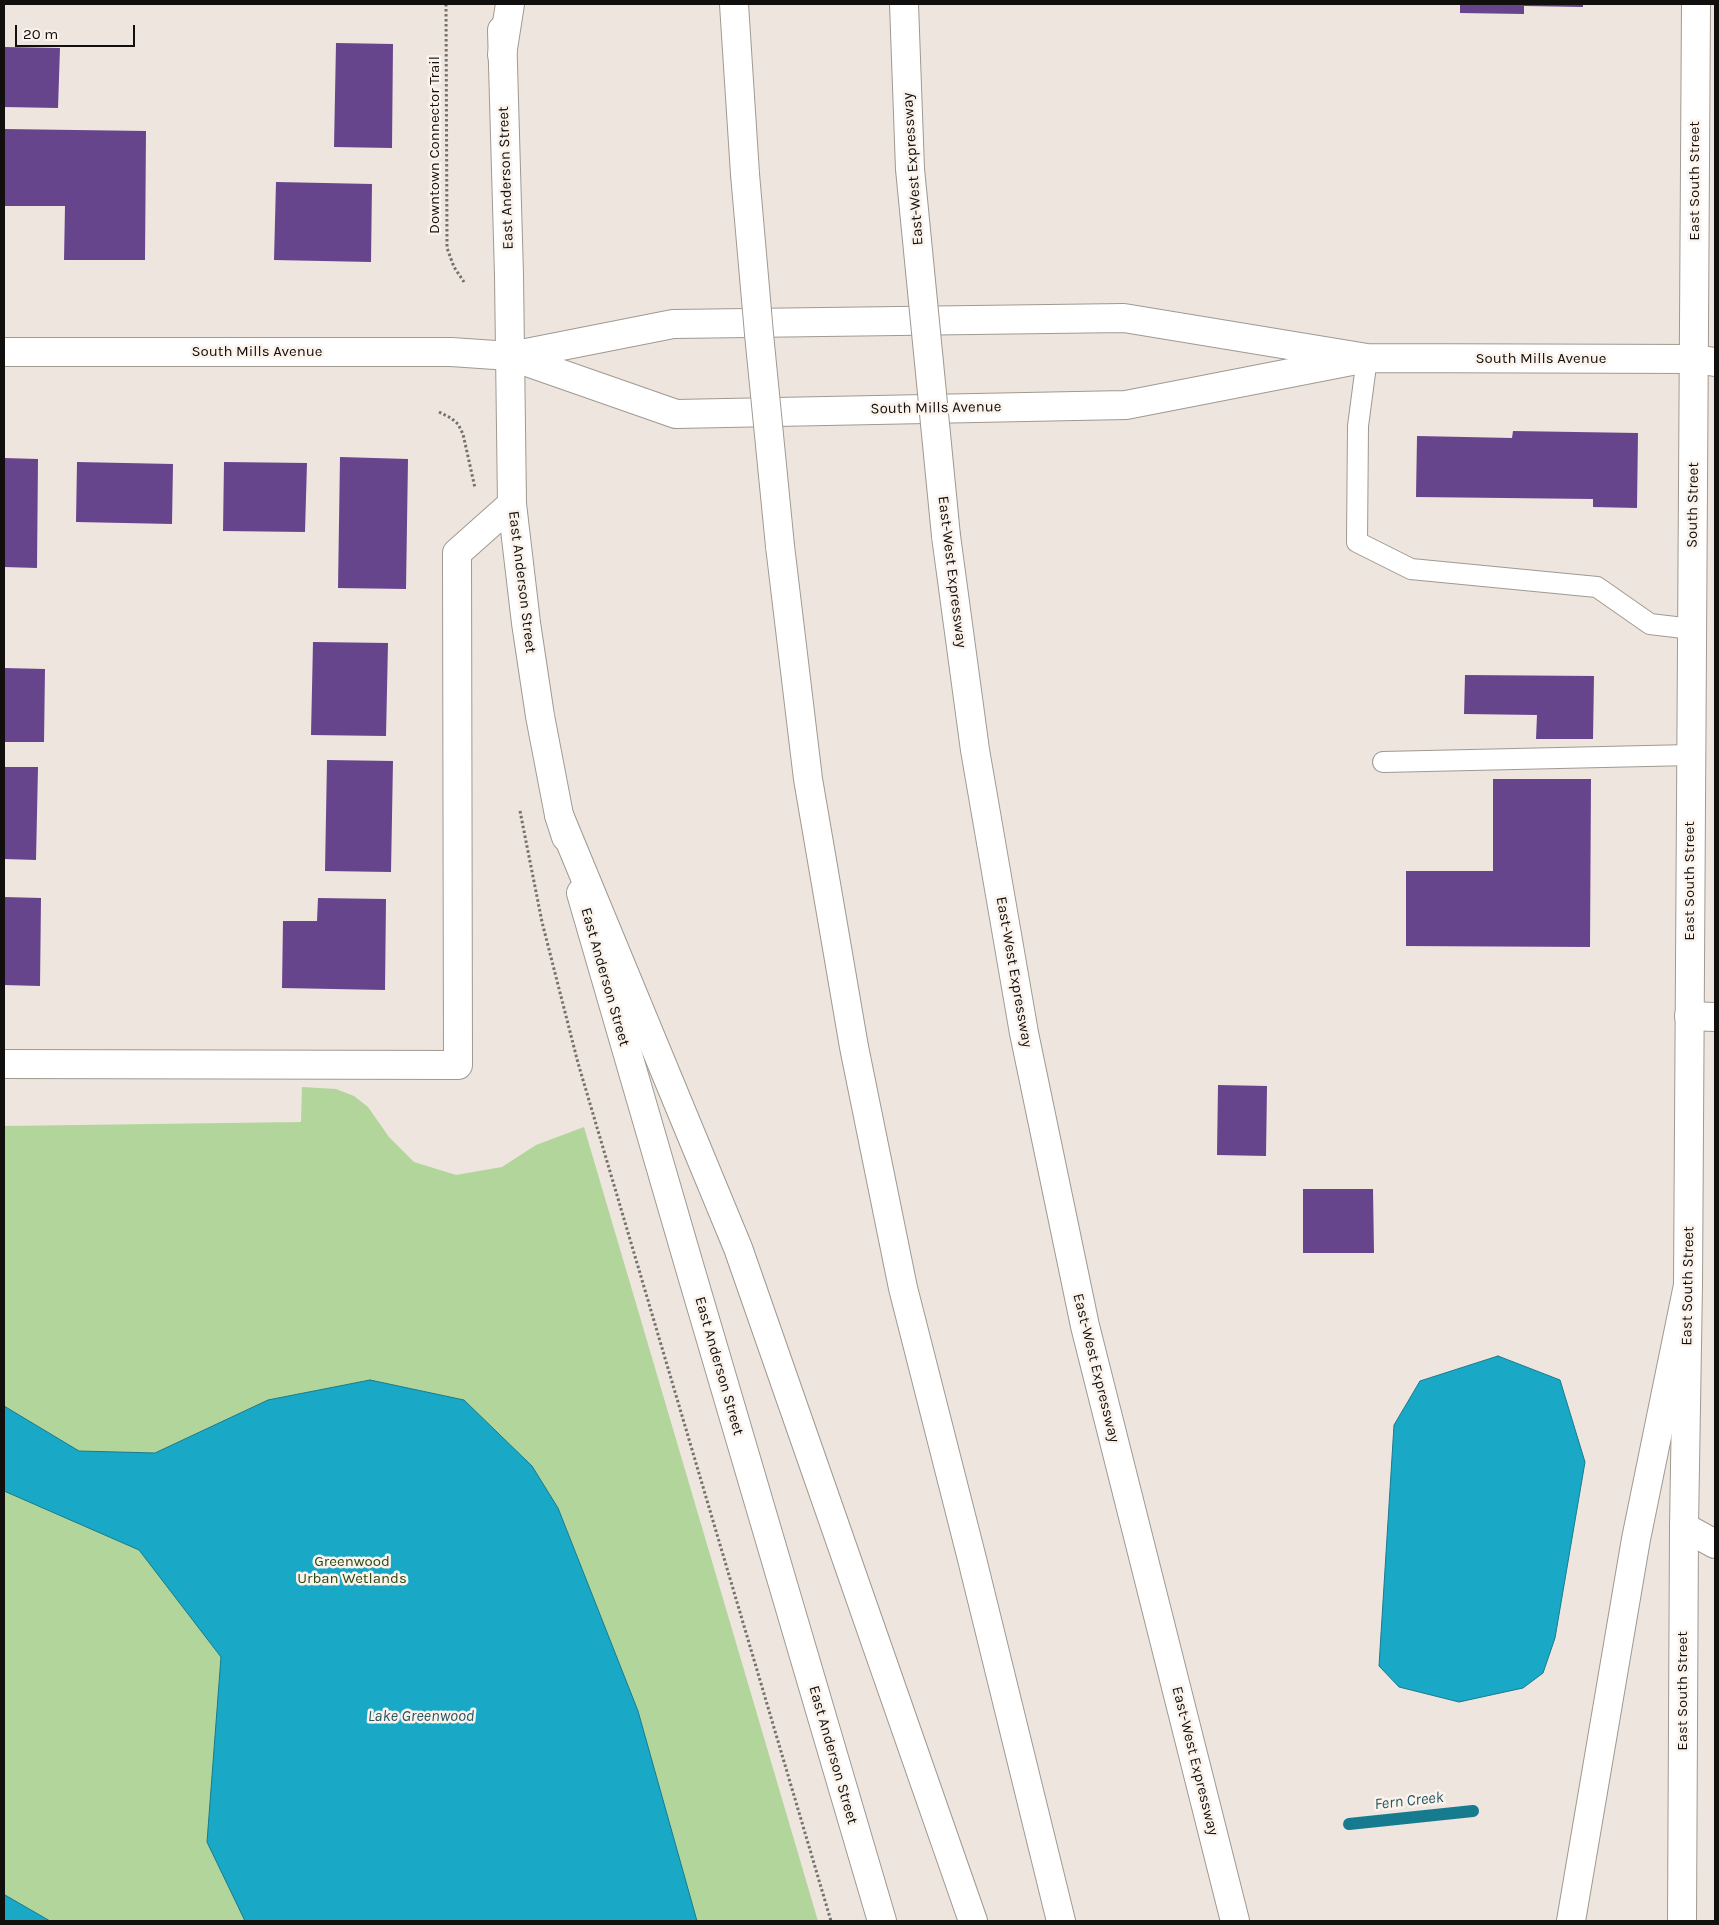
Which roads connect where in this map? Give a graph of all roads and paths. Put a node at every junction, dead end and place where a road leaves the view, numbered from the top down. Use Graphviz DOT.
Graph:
graph roads {
  1 [pos="446,4"];
  2 [pos="502,4"];
  3 [pos="510,4"];
  4 [pos="734,4"];
  5 [pos="904,4"];
  6 [pos="1696,4"];
  7 [pos="502,55"];
  8 [pos="464,282"];
  9 [pos="4,352"];
  10 [pos="510,356"];
  11 [pos="1367,358"];
  12 [pos="1708,358"];
  13 [pos="512,504"];
  14 [pos="1692,640"];
  15 [pos="1691,755"];
  16 [pos="1383,762"];
  17 [pos="559,815"];
  18 [pos="1702,1016"];
  19 [pos="4,1064"];
  20 [pos="1688,1285"];
  21 [pos="1684,1527"];
  22 [pos="1715,1544"];
  23 [pos="882,1921"];
  24 [pos="973,1921"];
  25 [pos="1061,1921"];
  26 [pos="1235,1921"];
  27 [pos="1571,1921"];
  28 [pos="1682,1921"];
  1 -- 8 [label="path, Downtown Connector Trail"];
  2 -- 7 [label="main road, East Anderson Street"];
  3 -- 7 [label="main road"];
  4 -- 25 [label="main road, bridge"];
  5 -- 26 [label="main road, East-West Expressway, bridge"];
  6 -- 12 [label="main road, East South Street"];
  7 -- 10 [label="main road, East Anderson Street"];
  9 -- 10 [label="main road, South Mills Avenue"];
  10 -- 11 [label="main road, South Mills Avenue"];
  10 -- 11 [label="main road, South Mills Avenue"];
  10 -- 13 [label="main road, East Anderson Street"];
  11 -- 12 [label="main road, South Mills Avenue"];
  11 -- 14 [label="lane"];
  12 -- 14 [label="main road, South Street"];
  13 -- 17 [label="main road, East Anderson Street"];
  13 -- 19 [label="main road"];
  14 -- 15 [label="main road, East South Street"];
  15 -- 16 [label="lane"];
  15 -- 18 [label="main road, East South Street"];
  17 -- 23 [label="main road, East Anderson Street"];
  17 -- 24 [label="main road"];
  18 -- 20 [label="main road, East South Street"];
  20 -- 21 [label="main road, East South Street"];
  20 -- 27 [label="main road"];
  21 -- 22 [label="main road"];
  21 -- 28 [label="main road, East South Street"];
}
